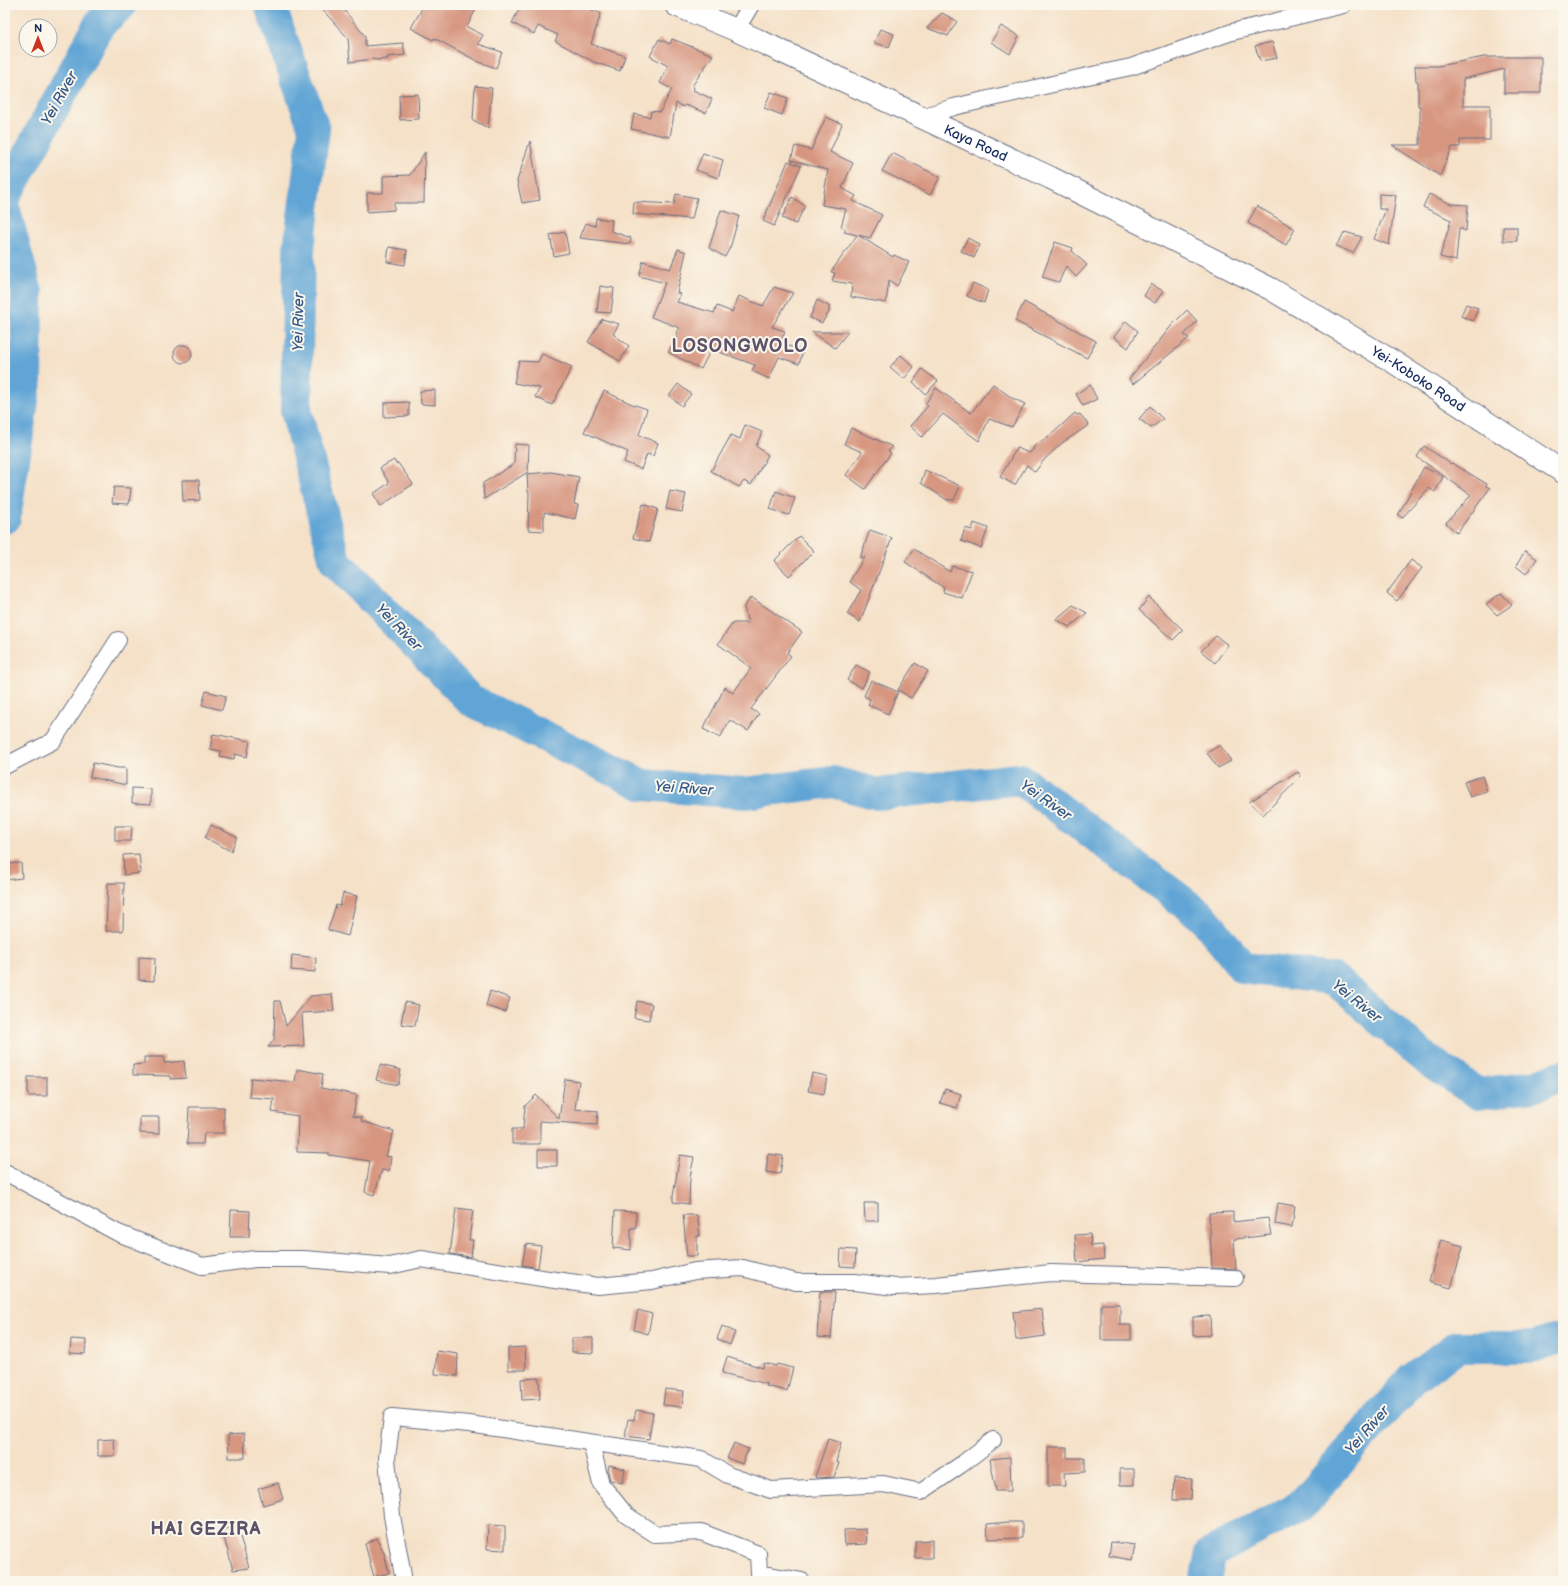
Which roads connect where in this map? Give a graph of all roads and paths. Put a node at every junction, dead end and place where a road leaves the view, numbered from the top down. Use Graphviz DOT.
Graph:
graph roads {
  1 [pos="676,5"];
  2 [pos="750,5"];
  3 [pos="1344,5"];
  4 [pos="736,30"];
  5 [pos="921,117"];
  6 [pos="1271,289"];
  7 [pos="1563,472"];
  8 [pos="118,640"];
  9 [pos="5,766"];
  10 [pos="5,1172"];
  11 [pos="1234,1278"];
  12 [pos="993,1440"];
  13 [pos="591,1443"];
  14 [pos="404,1581"];
  15 [pos="802,1581"];
  1 -- 4 [label="main road, Kaya Road"];
  2 -- 4 [label="street"];
  3 -- 5 [label="street"];
  4 -- 5 [label="main road, Kaya Road"];
  5 -- 6 [label="main road, Kaya Road"];
  6 -- 7 [label="main road, Yei-Koboko Road"];
  8 -- 9 [label="street"];
  10 -- 11 [label="street"];
  12 -- 13 [label="street"];
  13 -- 14 [label="street"];
  13 -- 15 [label="street"];
}
